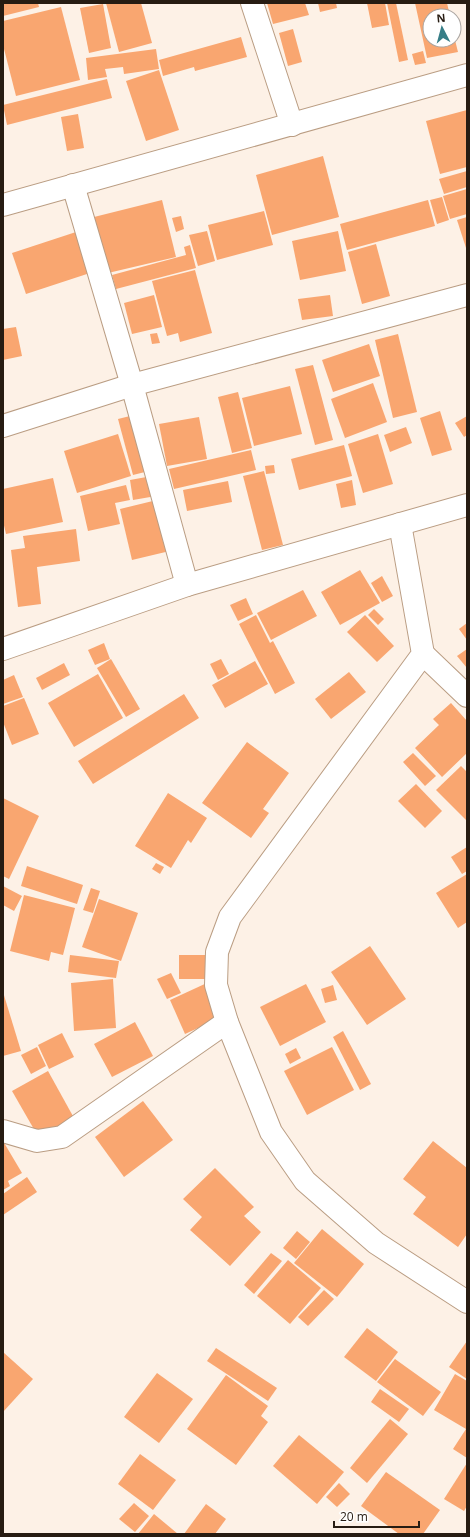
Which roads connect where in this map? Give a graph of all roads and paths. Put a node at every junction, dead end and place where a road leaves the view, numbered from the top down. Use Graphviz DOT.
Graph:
graph roads {
  1 [pos="252,3"];
  2 [pos="467,76"];
  3 [pos="292,125"];
  4 [pos="73,185"];
  5 [pos="5,198"];
  6 [pos="467,295"];
  7 [pos="132,385"];
  8 [pos="3,426"];
  9 [pos="467,505"];
  10 [pos="400,524"];
  11 [pos="187,585"];
  12 [pos="3,650"];
  13 [pos="423,654"];
  14 [pos="467,696"];
  15 [pos="227,1022"];
  16 [pos="3,1131"];
  17 [pos="467,1302"];
  1 -- 3 [label="street"];
  2 -- 3 [label="street"];
  3 -- 4 [label="street"];
  4 -- 5 [label="street"];
  4 -- 7 [label="street"];
  6 -- 7 [label="street"];
  7 -- 8 [label="street"];
  7 -- 11 [label="street"];
  9 -- 10 [label="street"];
  10 -- 11 [label="street"];
  10 -- 13 [label="street"];
  11 -- 12 [label="street"];
  13 -- 14 [label="street"];
  13 -- 15 [label="street"];
  15 -- 16 [label="street"];
  15 -- 17 [label="street"];
}
